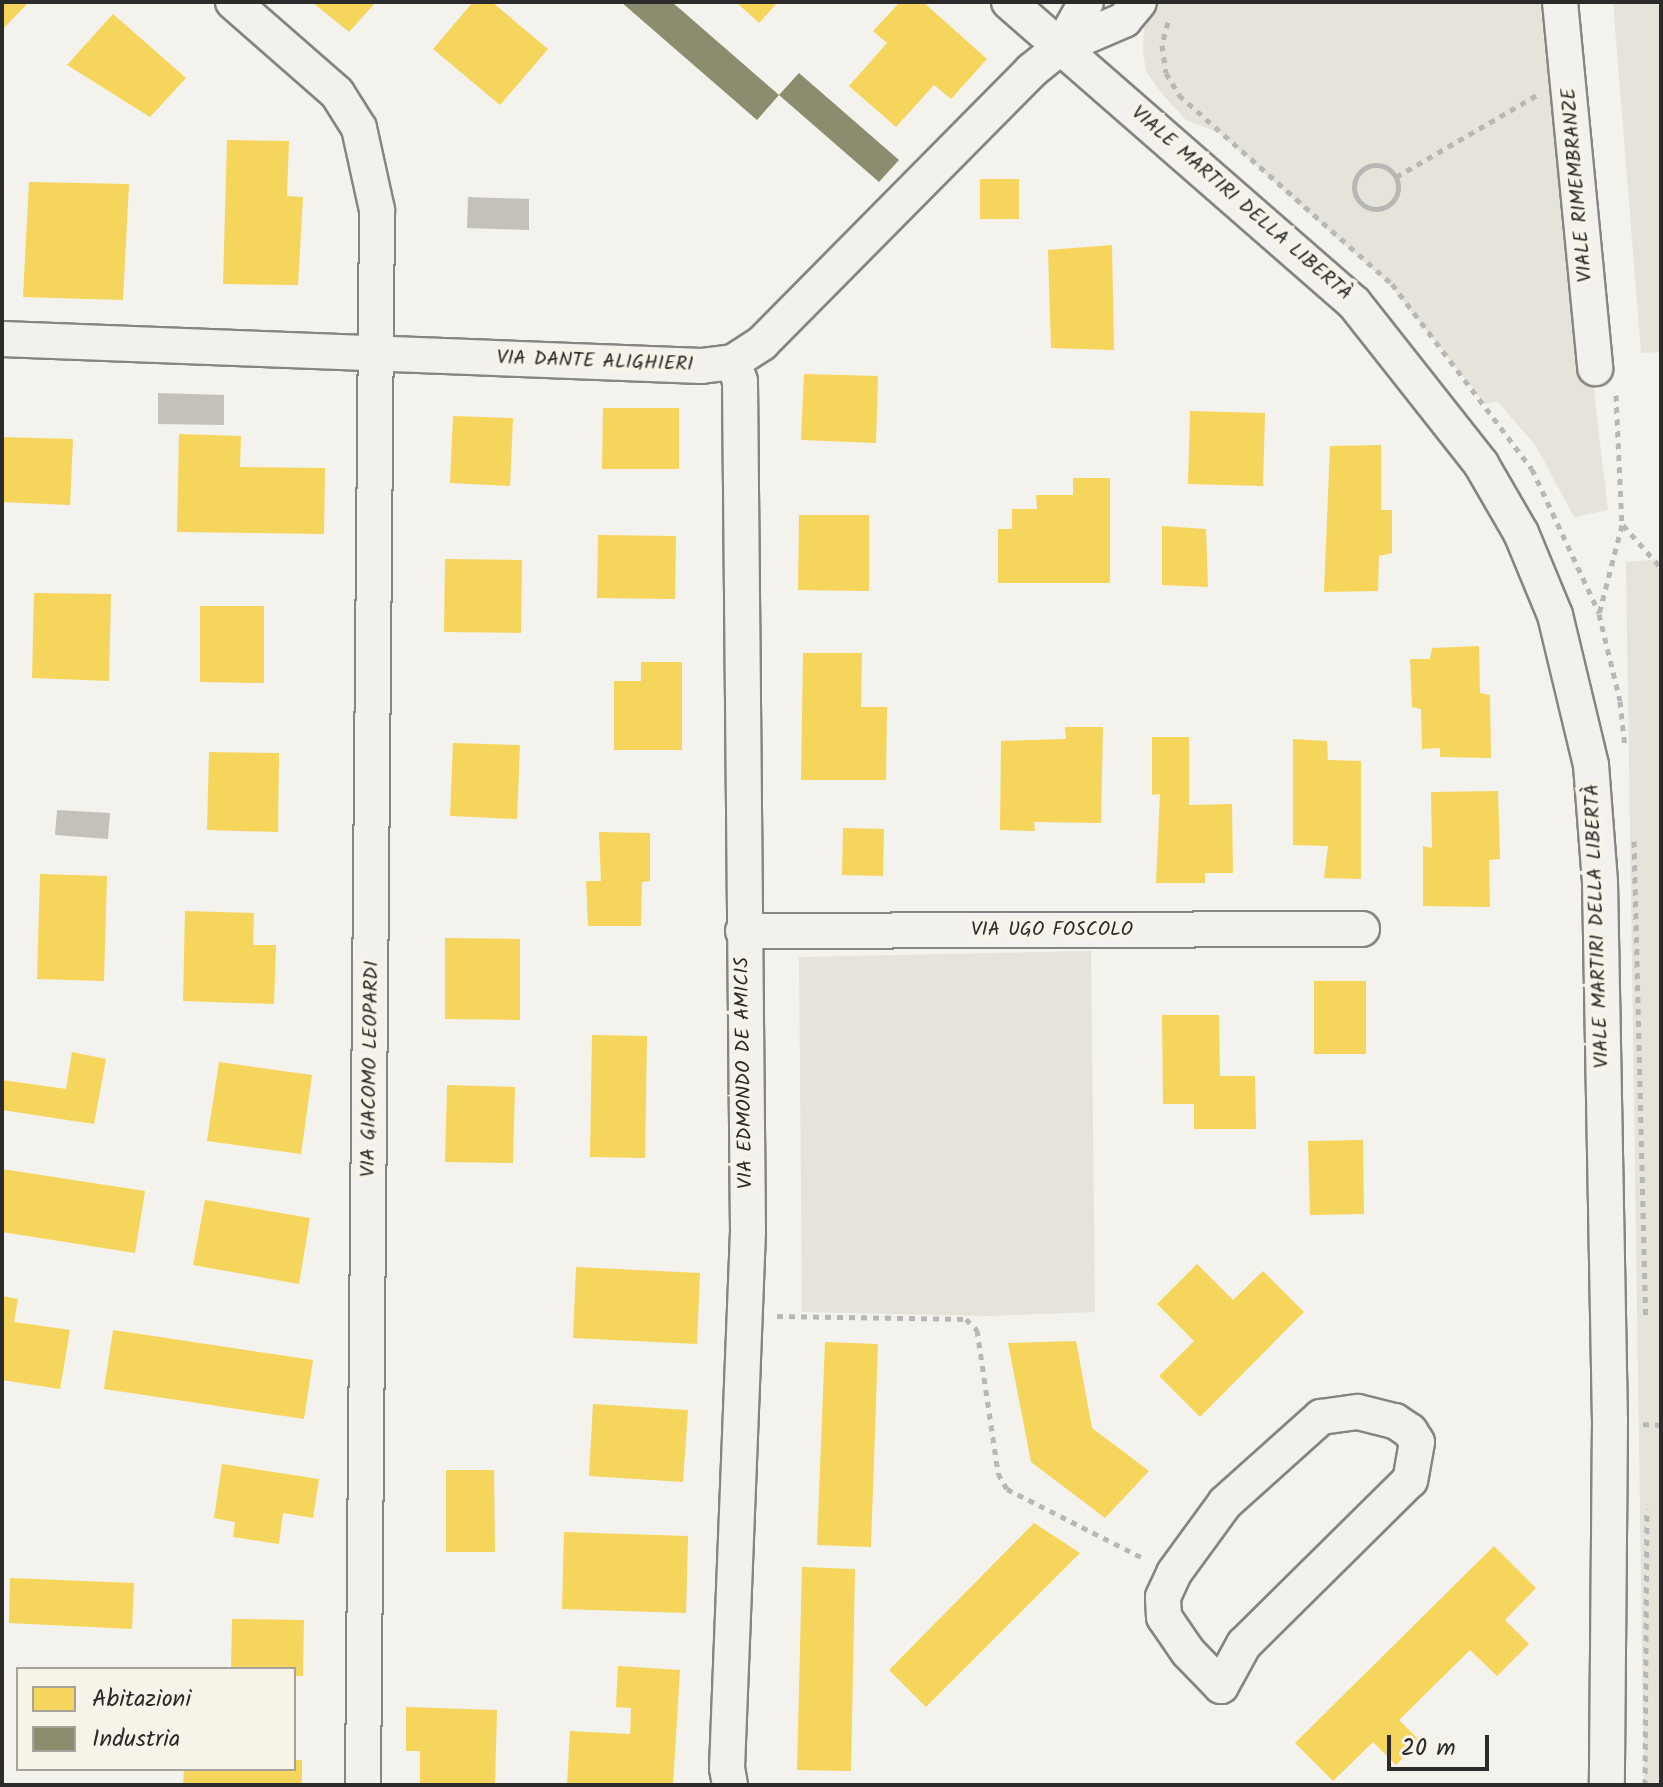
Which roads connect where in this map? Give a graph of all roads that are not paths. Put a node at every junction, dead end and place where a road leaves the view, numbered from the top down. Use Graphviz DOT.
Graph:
graph roads {
  1 [pos="233,2"];
  2 [pos="1009,2"];
  3 [pos="1086,2"];
  4 [pos="1139,2"];
  5 [pos="1560,2"];
  6 [pos="1061,47"];
  7 [pos="2,339"];
  8 [pos="378,354"];
  9 [pos="733,362"];
  10 [pos="1595,368"];
  11 [pos="1362,929"];
  12 [pos="743,931"];
  13 [pos="1174,1573"];
  14 [pos="363,1785"];
  15 [pos="730,1785"];
  16 [pos="1607,1785"];
  1 -- 8 [label="street, VIA GIACOMO LEOPARDI"];
  2 -- 6 [label="street, VIALE MARTIRI DELLA LIBERTÀ"];
  3 -- 6 [label="street"];
  4 -- 6 [label="street"];
  5 -- 10 [label="street, VIALE RIMEMBRANZE"];
  6 -- 9 [label="street, VIA DANTE ALIGHIERI"];
  6 -- 16 [label="street, VIALE MARTIRI DELLA LIBERTÀ"];
  7 -- 8 [label="street, VIA DANTE ALIGHIERI"];
  8 -- 9 [label="street, VIA DANTE ALIGHIERI"];
  8 -- 14 [label="street, VIA GIACOMO LEOPARDI"];
  9 -- 12 [label="street, VIA EDMONDO DE AMICIS"];
  11 -- 12 [label="street, VIA UGO FOSCOLO"];
  12 -- 15 [label="street, VIA EDMONDO DE AMICIS"];
  13 -- 13 [label="street"];
}
